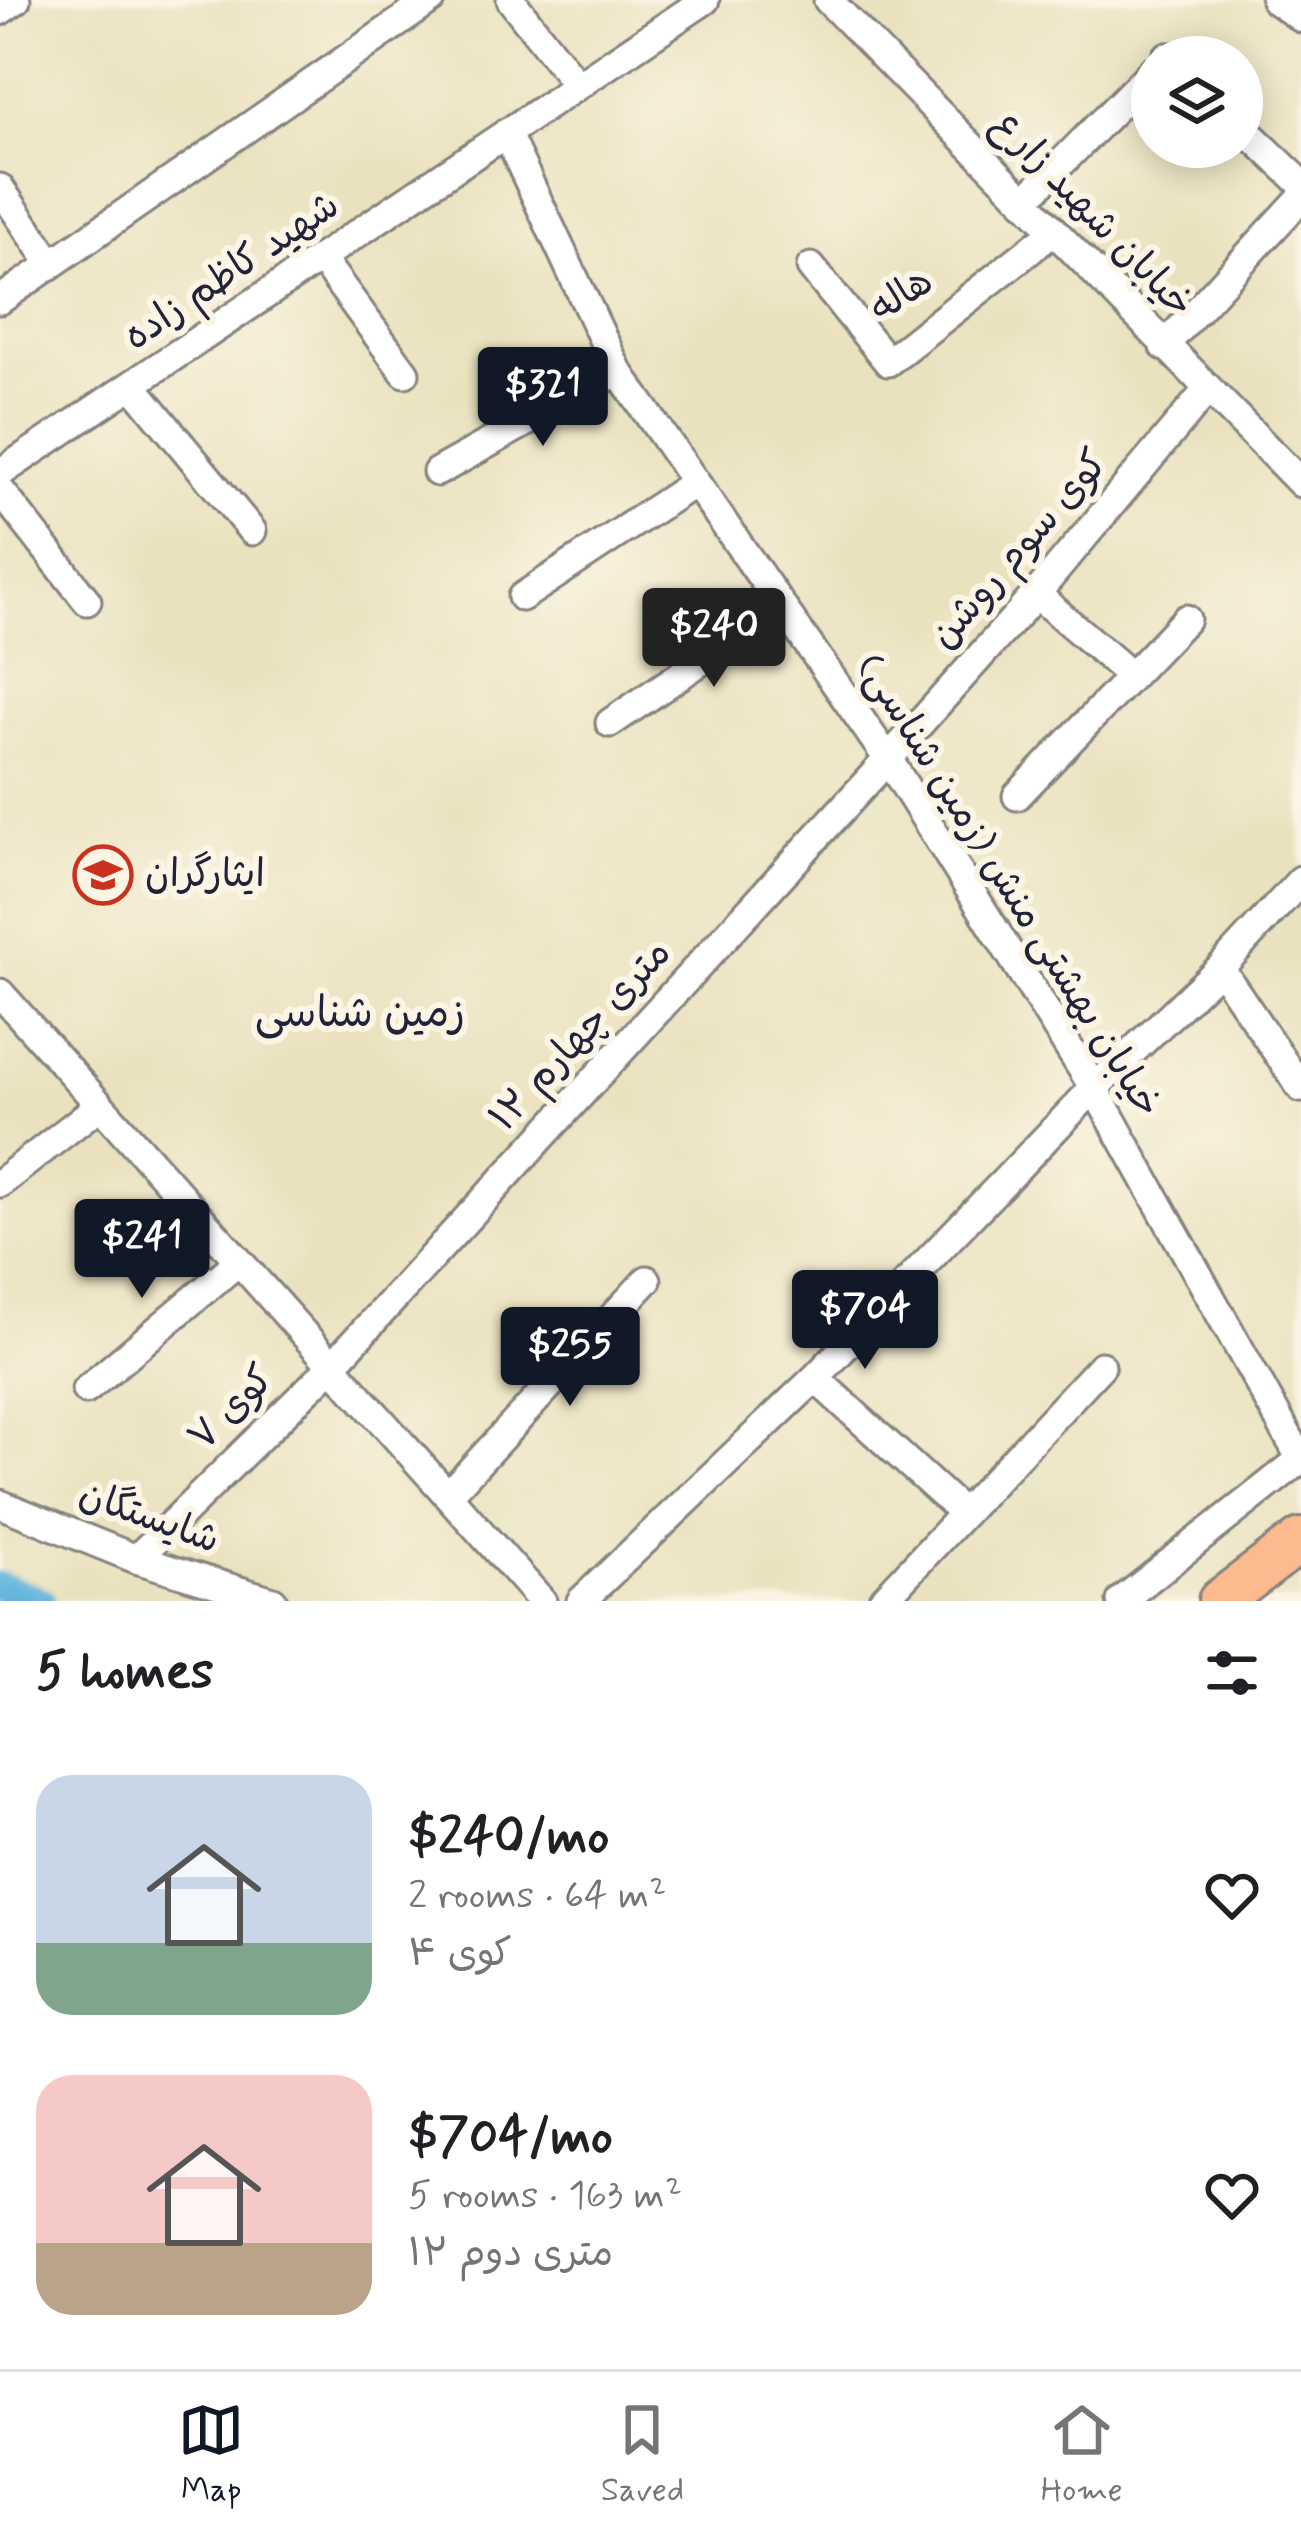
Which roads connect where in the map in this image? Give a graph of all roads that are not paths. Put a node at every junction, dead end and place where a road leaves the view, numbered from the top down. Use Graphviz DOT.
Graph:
graph roads {
  1 [pos="16,0"];
  2 [pos="431,0"];
  3 [pos="511,0"];
  4 [pos="704,0"];
  5 [pos="828,0"];
  6 [pos="1276,0"];
  7 [pos="0,11"];
  8 [pos="1301,18"];
  9 [pos="577,85"];
  10 [pos="1131,92"];
  11 [pos="506,133"];
  12 [pos="1263,147"];
  13 [pos="1301,183"];
  14 [pos="0,188"];
  15 [pos="1301,198"];
  16 [pos="1024,201"];
  17 [pos="1053,232"];
  18 [pos="322,260"];
  19 [pos="51,263"];
  20 [pos="811,267"];
  21 [pos="0,300"];
  22 [pos="1164,346"];
  23 [pos="618,371"];
  24 [pos="405,373"];
  25 [pos="133,386"];
  26 [pos="1208,389"];
  27 [pos="0,472"];
  28 [pos="437,472"];
  29 [pos="1300,479"];
  30 [pos="693,484"];
  31 [pos="0,490"];
  32 [pos="252,531"];
  33 [pos="1036,594"];
  34 [pos="521,596"];
  35 [pos="87,601"];
  36 [pos="782,606"];
  37 [pos="1186,619"];
  38 [pos="1131,676"];
  39 [pos="610,723"];
  40 [pos="888,759"];
  41 [pos="1017,796"];
  42 [pos="1301,880"];
  43 [pos="1220,968"];
  44 [pos="0,993"];
  45 [pos="1094,1088"];
  46 [pos="1301,1088"];
  47 [pos="100,1105"];
  48 [pos="0,1183"];
  49 [pos="239,1261"];
  50 [pos="647,1280"];
  51 [pos="332,1366"];
  52 [pos="1101,1366"];
  53 [pos="815,1378"];
  54 [pos="86,1390"];
  55 [pos="1301,1459"];
  56 [pos="448,1495"];
  57 [pos="0,1504"];
  58 [pos="963,1513"];
  59 [pos="1301,1540"];
  60 [pos="136,1559"];
  61 [pos="273,1601"];
  62 [pos="542,1601"];
  63 [pos="581,1601"];
  64 [pos="882,1601"];
  65 [pos="1121,1601"];
  66 [pos="1220,1601"];
  1 -- 7 [label="street"];
  2 -- 19 [label="street"];
  3 -- 9 [label="street"];
  4 -- 9 [label="street"];
  5 -- 16 [label="street, خیابان شهید زارع"];
  6 -- 8 [label="street"];
  9 -- 11 [label="street"];
  10 -- 16 [label="street"];
  11 -- 18 [label="street, شهید کاظم زاده"];
  11 -- 23 [label="street, خیابان بهشتی منش (زمین شناسی)"];
  12 -- 13 [label="street"];
  14 -- 19 [label="street"];
  15 -- 22 [label="street"];
  16 -- 17 [label="street, خیابان شهید زارع"];
  17 -- 20 [label="street, هاله"];
  17 -- 22 [label="street, خیابان شهید زارع"];
  18 -- 24 [label="street"];
  18 -- 25 [label="street, شهید کاظم زاده"];
  19 -- 21 [label="street"];
  22 -- 26 [label="street, خیابان شهید زارع"];
  23 -- 28 [label="street"];
  23 -- 30 [label="street, خیابان بهشتی منش (زمین شناسی)"];
  25 -- 27 [label="street, شهید کاظم زاده"];
  25 -- 32 [label="street"];
  26 -- 29 [label="street, خیابان شهید زارع"];
  26 -- 33 [label="street, کوی سوم روشن"];
  30 -- 34 [label="street"];
  30 -- 36 [label="street, خیابان بهشتی منش (زمین شناسی)"];
  31 -- 35 [label="street"];
  33 -- 38 [label="street"];
  33 -- 40 [label="street, کوی سوم روشن"];
  36 -- 39 [label="street"];
  36 -- 40 [label="street, خیابان بهشتی منش (زمین شناسی)"];
  37 -- 38 [label="street"];
  38 -- 41 [label="street"];
  40 -- 45 [label="street, خیابان بهشتی منش (زمین شناسی)"];
  40 -- 51 [label="street, ۱۲ متری چهارم"];
  42 -- 43 [label="street"];
  43 -- 45 [label="street"];
  43 -- 46 [label="street"];
  44 -- 47 [label="street"];
  45 -- 53 [label="street"];
  45 -- 55 [label="street, خیابان بهشتی منش (زمین شناسی)"];
  47 -- 48 [label="street"];
  47 -- 49 [label="street"];
  49 -- 51 [label="street"];
  49 -- 54 [label="street"];
  50 -- 56 [label="street"];
  51 -- 56 [label="street"];
  51 -- 60 [label="street, کوی ۷"];
  52 -- 58 [label="street"];
  53 -- 58 [label="street"];
  53 -- 63 [label="street"];
  55 -- 65 [label="street"];
  56 -- 62 [label="street"];
  57 -- 60 [label="street, شایستگان"];
  58 -- 64 [label="street"];
  59 -- 66 [label="main road"];
  60 -- 61 [label="street, شایستگان"];
}
